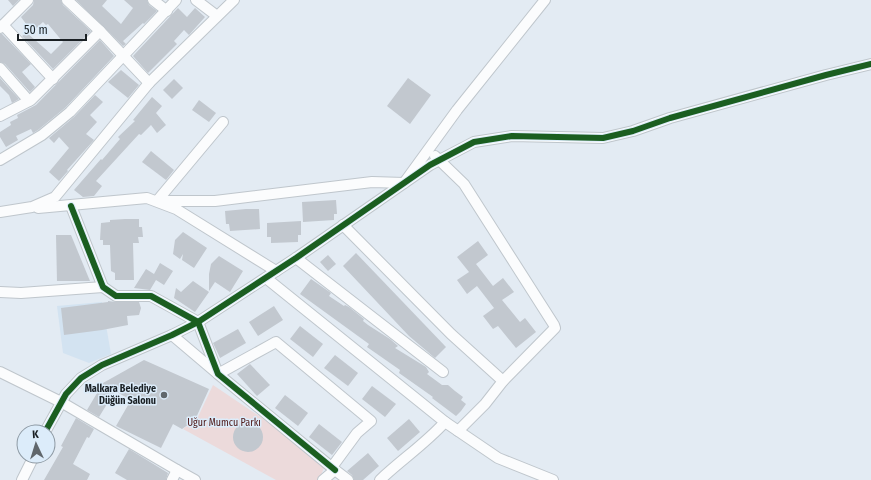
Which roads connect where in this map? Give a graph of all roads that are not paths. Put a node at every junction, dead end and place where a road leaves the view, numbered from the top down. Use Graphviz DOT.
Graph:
graph roads {
  1 [pos="28,0"];
  2 [pos="67,0"];
  3 [pos="153,0"];
  4 [pos="176,0"];
  5 [pos="196,0"];
  6 [pos="234,0"];
  7 [pos="545,0"];
  8 [pos="167,11"];
  9 [pos="218,16"];
  10 [pos="1,26"];
  11 [pos="100,31"];
  12 [pos="123,56"];
  13 [pos="871,64"];
  14 [pos="0,68"];
  15 [pos="53,79"];
  16 [pos="149,83"];
  17 [pos="29,101"];
  18 [pos="0,116"];
  19 [pos="223,122"];
  20 [pos="429,149"];
  21 [pos="0,160"];
  22 [pos="439,160"];
  23 [pos="404,183"];
  24 [pos="157,201"];
  25 [pos="71,206"];
  26 [pos="16,209"];
  27 [pos="0,212"];
  28 [pos="343,225"];
  29 [pos="296,258"];
  30 [pos="276,271"];
  31 [pos="266,278"];
  32 [pos="103,287"];
  33 [pos="0,292"];
  34 [pos="198,322"];
  35 [pos="172,335"];
  36 [pos="0,372"];
  37 [pos="443,372"];
  38 [pos="218,374"];
  39 [pos="503,381"];
  40 [pos="61,402"];
  41 [pos="445,422"];
  42 [pos="49,424"];
  43 [pos="458,431"];
  44 [pos="31,464"];
  45 [pos="333,468"];
  46 [pos="177,470"];
  47 [pos="26,479"];
  48 [pos="172,480"];
  49 [pos="195,480"];
  50 [pos="323,480"];
  51 [pos="348,480"];
  52 [pos="380,480"];
  53 [pos="553,480"];
  1 -- 10 [label="street"];
  2 -- 11 [label="street"];
  3 -- 8 [label="street"];
  4 -- 8 [label="street"];
  5 -- 9 [label="street"];
  6 -- 9 [label="street"];
  7 -- 20 [label="street"];
  8 -- 12 [label="street"];
  9 -- 16 [label="street"];
  10 -- 15 [label="street"];
  11 -- 12 [label="street"];
  11 -- 15 [label="street"];
  12 -- 16 [label="street"];
  12 -- 21 [label="street"];
  13 -- 22 [label="street"];
  14 -- 17 [label="street"];
  15 -- 17 [label="street"];
  16 -- 26 [label="street"];
  17 -- 18 [label="street"];
  19 -- 24 [label="street"];
  20 -- 22 [label="street"];
  20 -- 23 [label="street"];
  22 -- 23 [label="street"];
  22 -- 39 [label="street"];
  23 -- 24 [label="street"];
  23 -- 28 [label="street"];
  24 -- 25 [label="street"];
  24 -- 30 [label="street"];
  25 -- 26 [label="street"];
  25 -- 32 [label="street"];
  26 -- 27 [label="street"];
  28 -- 29 [label="street"];
  28 -- 39 [label="street"];
  29 -- 30 [label="street"];
  29 -- 37 [label="street"];
  30 -- 31 [label="street"];
  31 -- 34 [label="street"];
  31 -- 41 [label="street"];
  32 -- 33 [label="street"];
  32 -- 34 [label="street"];
  34 -- 35 [label="street"];
  34 -- 38 [label="street"];
  35 -- 38 [label="street"];
  35 -- 40 [label="street"];
  36 -- 40 [label="street"];
  38 -- 45 [label="street"];
  38 -- 45 [label="street"];
  39 -- 43 [label="street"];
  40 -- 42 [label="street"];
  40 -- 46 [label="street"];
  41 -- 43 [label="street"];
  41 -- 52 [label="street"];
  43 -- 53 [label="street"];
  44 -- 47 [label="street"];
  45 -- 50 [label="street"];
  45 -- 51 [label="street"];
  46 -- 48 [label="street"];
  46 -- 49 [label="street"];
}
